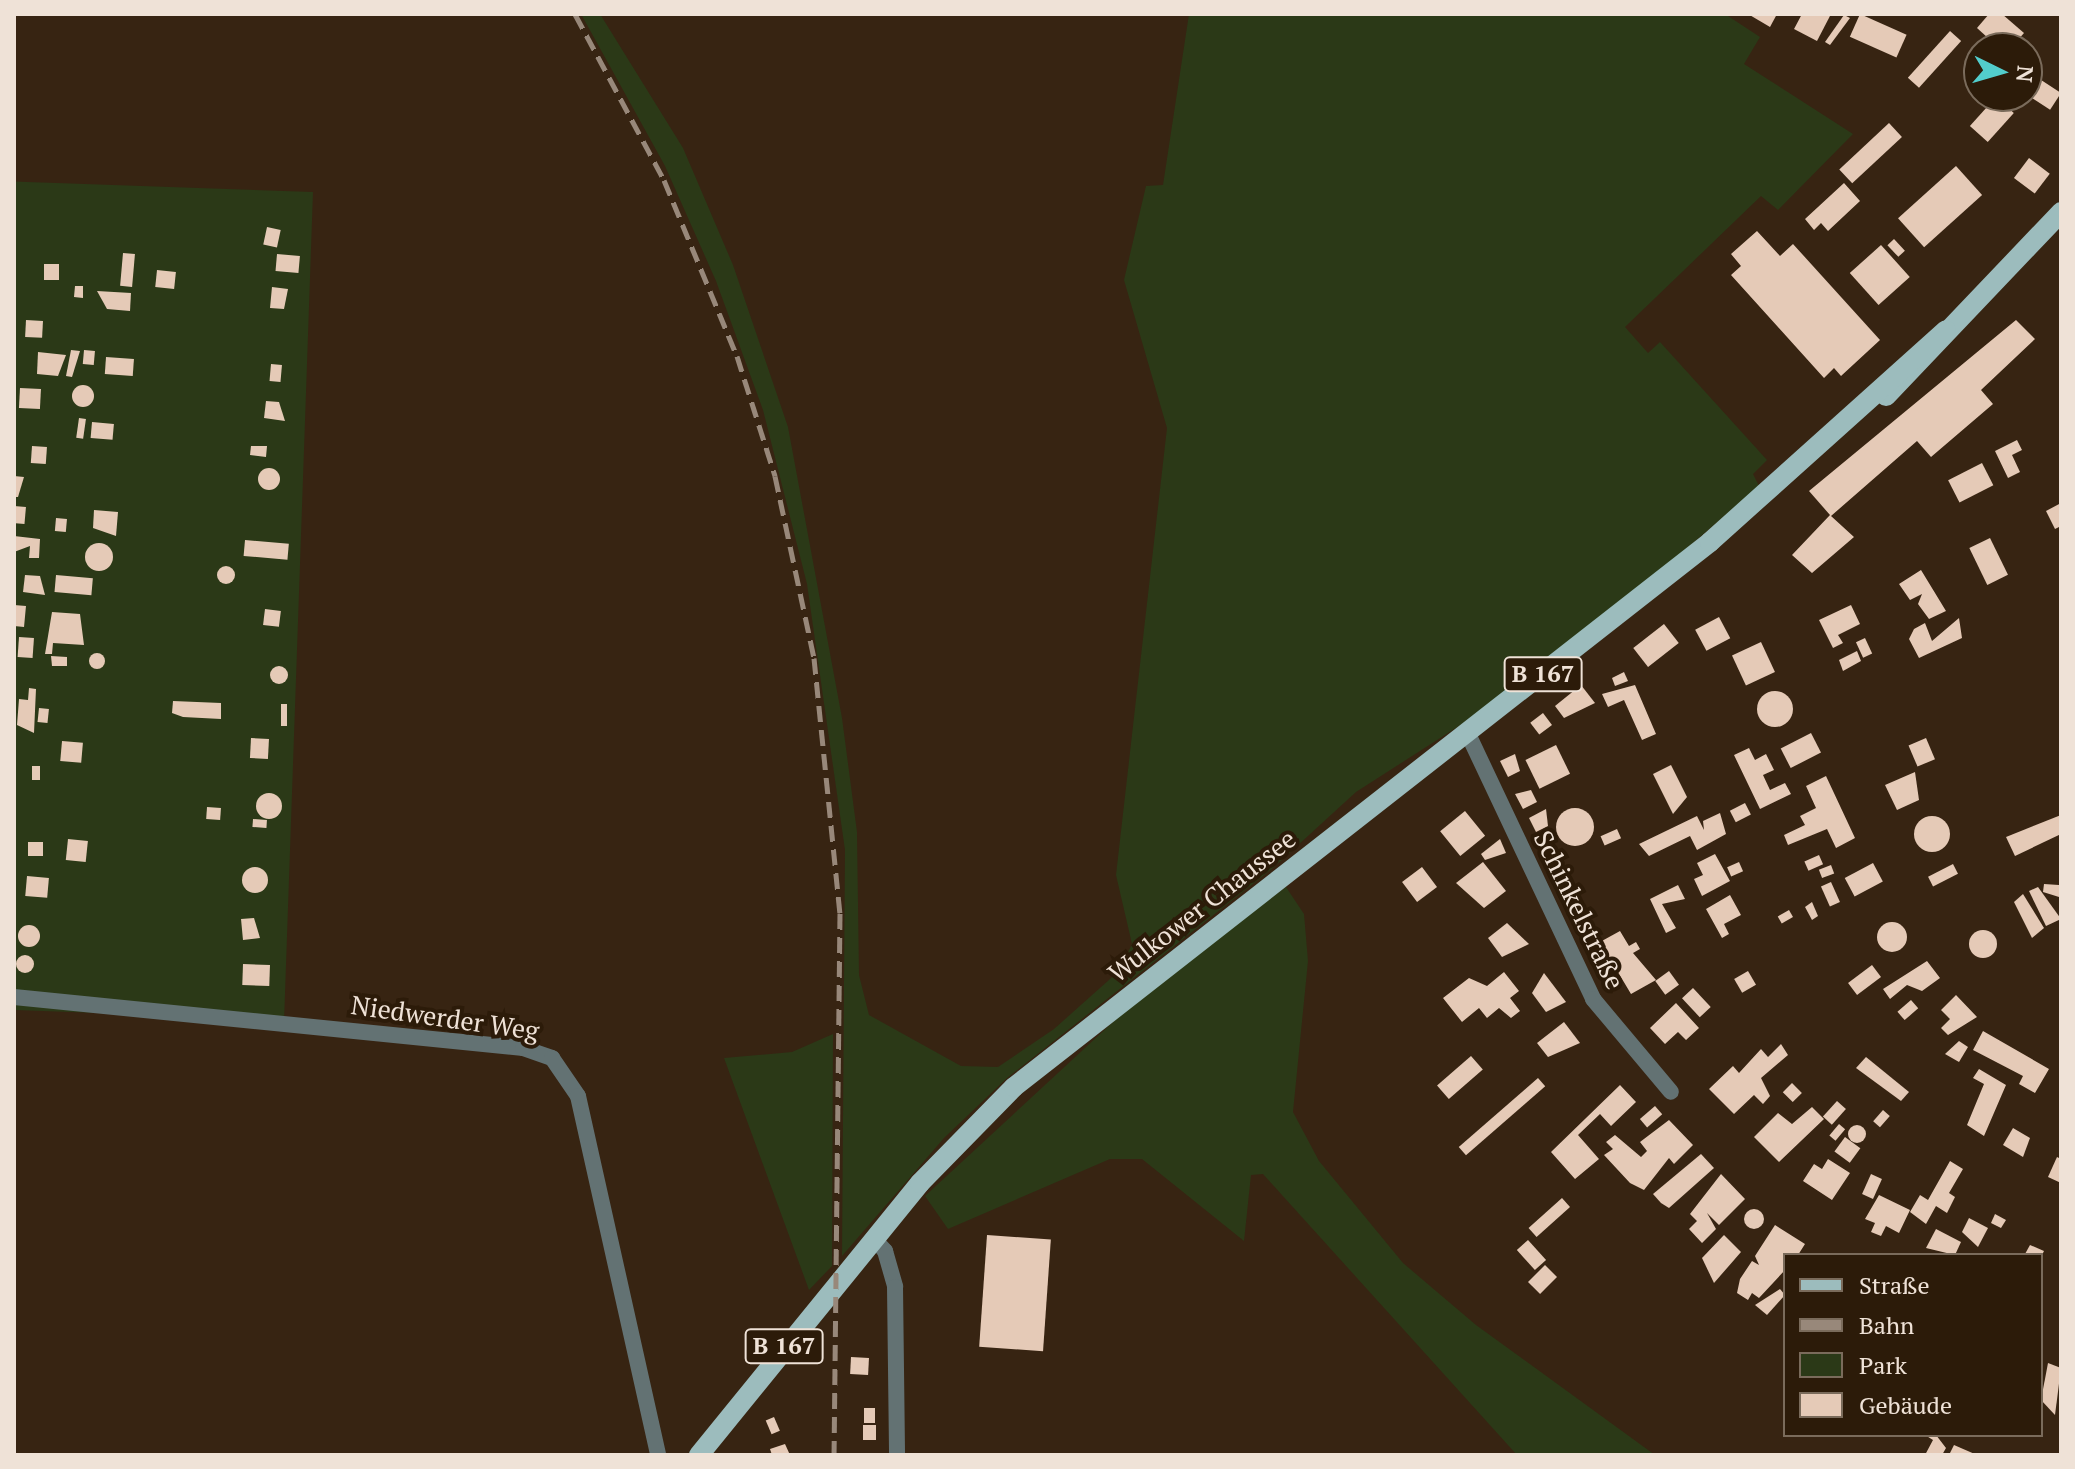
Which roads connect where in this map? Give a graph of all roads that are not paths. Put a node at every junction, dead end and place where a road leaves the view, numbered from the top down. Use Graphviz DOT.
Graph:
graph roads {
  1 [pos="2061,212"];
  2 [pos="1468,734"];
  3 [pos="14,997"];
  4 [pos="1671,1092"];
  5 [pos="873,1238"];
  6 [pos="658,1455"];
  7 [pos="699,1455"];
  8 [pos="897,1455"];
  1 -- 2 [label="main road, Wulkower Chaussee / B 167"];
  2 -- 4 [label="street, Schinkelstraße"];
  2 -- 5 [label="main road, Wulkower Chaussee / B 167"];
  3 -- 6 [label="street, Niedwerder Weg"];
  5 -- 7 [label="main road, Wulkower Chaussee / B 167"];
  5 -- 8 [label="street"];
}
